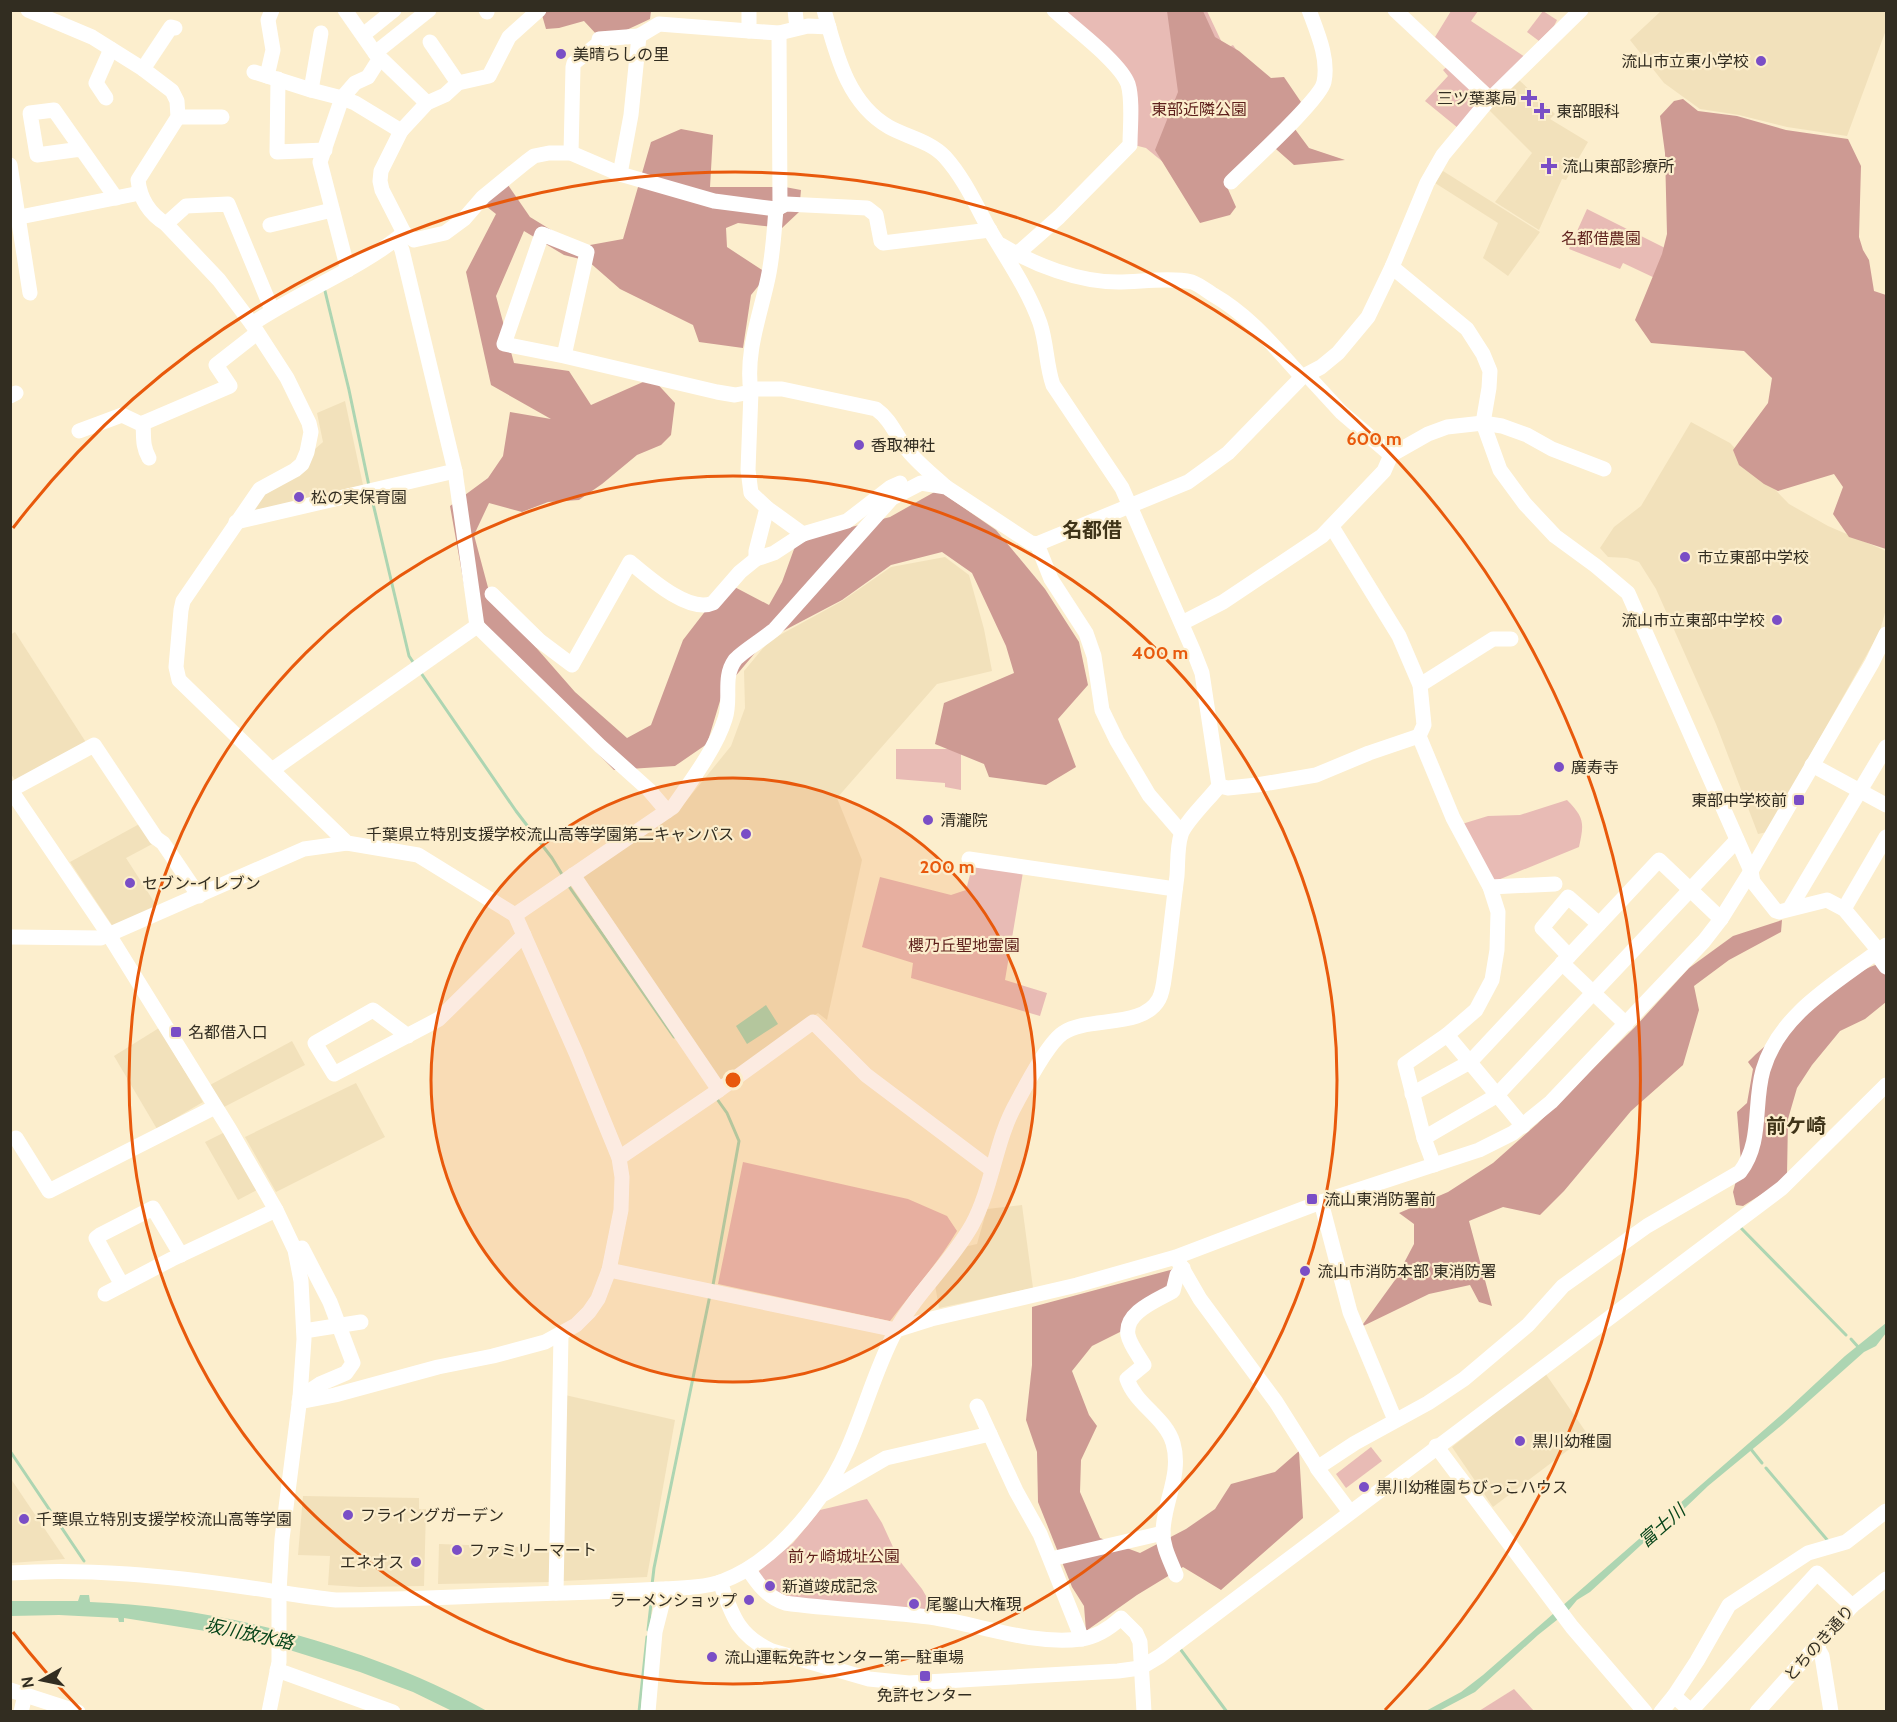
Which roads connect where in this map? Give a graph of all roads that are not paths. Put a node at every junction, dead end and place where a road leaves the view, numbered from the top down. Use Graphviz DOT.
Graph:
graph roads {
  1 [pos="272,10"];
  2 [pos="345,10"];
  3 [pos="394,10"];
  4 [pos="429,10"];
  5 [pos="539,10"];
  6 [pos="750,10"];
  7 [pos="795,10"];
  8 [pos="824,10"];
  9 [pos="1054,10"];
  10 [pos="1309,10"];
  11 [pos="1395,10"];
  12 [pos="1581,10"];
  13 [pos="30,11"];
  14 [pos="655,17"];
  15 [pos="175,27"];
  16 [pos="829,27"];
  17 [pos="797,28"];
  18 [pos="749,31"];
  19 [pos="321,33"];
  20 [pos="779,33"];
  21 [pos="363,36"];
  22 [pos="639,36"];
  23 [pos="430,42"];
  24 [pos="111,50"];
  25 [pos="377,56"];
  26 [pos="143,69"];
  27 [pos="266,76"];
  28 [pos="458,84"];
  29 [pos="311,90"];
  30 [pos="106,98"];
  31 [pos="342,98"];
  32 [pos="1490,99"];
  33 [pos="427,103"];
  34 [pos="178,117"];
  35 [pos="222,117"];
  36 [pos="401,131"];
  37 [pos="81,148"];
  38 [pos="325,150"];
  39 [pos="571,153"];
  40 [pos="10,165"];
  41 [pos="620,174"];
  42 [pos="1230,182"];
  43 [pos="140,193"];
  44 [pos="116,198"];
  45 [pos="778,208"];
  46 [pos="332,210"];
  47 [pos="15,219"];
  48 [pos="166,224"];
  49 [pos="270,225"];
  50 [pos="401,236"];
  51 [pos="994,237"];
  52 [pos="1017,254"];
  53 [pos="1392,267"];
  54 [pos="348,270"];
  55 [pos="30,293"];
  56 [pos="273,310"];
  57 [pos="255,329"];
  58 [pos="564,356"];
  59 [pos="1305,376"];
  60 [pos="751,392"];
  61 [pos="143,423"];
  62 [pos="1483,423"];
  63 [pos="79,431"];
  64 [pos="1391,455"];
  65 [pos="149,458"];
  66 [pos="1604,469"];
  67 [pos="455,471"];
  68 [pos="921,483"];
  69 [pos="946,487"];
  70 [pos="1130,506"];
  71 [pos="767,508"];
  72 [pos="236,522"];
  73 [pos="1332,526"];
  74 [pos="803,534"];
  75 [pos="1037,544"];
  76 [pos="756,559"];
  77 [pos="492,594"];
  78 [pos="1182,623"];
  79 [pos="477,626"];
  80 [pos="1887,634"];
  81 [pos="1511,639"];
  82 [pos="1420,685"];
  83 [pos="1419,736"];
  84 [pos="1887,747"];
  85 [pos="1812,765"];
  86 [pos="272,770"];
  87 [pos="1219,786"];
  88 [pos="11,790"];
  89 [pos="1860,790"];
  90 [pos="1887,804"];
  91 [pos="667,811"];
  92 [pos="1181,832"];
  93 [pos="1887,837"];
  94 [pos="1737,840"];
  95 [pos="347,843"];
  96 [pos="969,859"];
  97 [pos="1750,871"];
  98 [pos="567,879"];
  99 [pos="1555,884"];
  100 [pos="1490,887"];
  101 [pos="1175,889"];
  102 [pos="1691,889"];
  103 [pos="199,896"];
  104 [pos="1790,908"];
  105 [pos="1844,909"];
  106 [pos="515,915"];
  107 [pos="1720,919"];
  108 [pos="1599,924"];
  109 [pos="109,935"];
  110 [pos="524,935"];
  111 [pos="10,937"];
  112 [pos="1881,949"];
  113 [pos="1565,960"];
  114 [pos="1887,967"];
  115 [pos="1593,992"];
  116 [pos="1626,1024"];
  117 [pos="1447,1035"];
  118 [pos="408,1036"];
  119 [pos="1470,1062"];
  120 [pos="1887,1085"];
  121 [pos="714,1094"];
  122 [pos="1412,1094"];
  123 [pos="1496,1096"];
  124 [pos="215,1107"];
  125 [pos="1523,1126"];
  126 [pos="16,1138"];
  127 [pos="1424,1138"];
  128 [pos="619,1158"];
  129 [pos="1434,1165"];
  130 [pos="992,1170"];
  131 [pos="1321,1202"];
  132 [pos="276,1210"];
  133 [pos="302,1248"];
  134 [pos="181,1255"];
  135 [pos="1179,1263"];
  136 [pos="609,1270"];
  137 [pos="122,1285"];
  138 [pos="105,1294"];
  139 [pos="361,1322"];
  140 [pos="339,1325"];
  141 [pos="896,1330"];
  142 [pos="304,1331"];
  143 [pos="561,1335"];
  144 [pos="299,1400"];
  145 [pos="977,1406"];
  146 [pos="1395,1420"];
  147 [pos="990,1434"];
  148 [pos="1436,1446"];
  149 [pos="1317,1467"];
  150 [pos="822,1496"];
  151 [pos="1887,1511"];
  152 [pos="1350,1512"];
  153 [pos="1162,1533"];
  154 [pos="1051,1559"];
  155 [pos="748,1569"];
  156 [pos="10,1573"];
  157 [pos="1176,1575"];
  158 [pos="1887,1579"];
  159 [pos="720,1582"];
  160 [pos="666,1589"];
  161 [pos="556,1593"];
  162 [pos="279,1598"];
  163 [pos="1852,1606"];
  164 [pos="1082,1639"];
  165 [pos="1817,1647"];
  166 [pos="278,1666"];
  167 [pos="1140,1668"];
  168 [pos="18,1693"];
  169 [pos="1674,1696"];
  170 [pos="273,1710"];
  171 [pos="21,1712"];
  172 [pos="78,1712"];
  173 [pos="393,1712"];
  174 [pos="648,1712"];
  175 [pos="1144,1712"];
  176 [pos="1645,1712"];
  177 [pos="1661,1712"];
  178 [pos="1757,1712"];
  179 [pos="1831,1712"];
  1 -- 27 [label="street"];
  2 -- 21 [label="street"];
  3 -- 21 [label="street"];
  4 -- 25 [label="street"];
  5 -- 28 [label="street"];
  6 -- 18 [label="street"];
  7 -- 17 [label="street"];
  8 -- 16 [label="street"];
  9 -- 52 [label="street"];
  10 -- 42 [label="street"];
  11 -- 32 [label="street"];
  12 -- 32 [label="street"];
  13 -- 24 [label="street"];
  14 -- 18 [label="street"];
  14 -- 22 [label="street"];
  15 -- 26 [label="street"];
  16 -- 17 [label="street"];
  16 -- 51 [label="street"];
  17 -- 20 [label="street"];
  18 -- 20 [label="street"];
  19 -- 29 [label="street"];
  20 -- 45 [label="street"];
  21 -- 25 [label="street"];
  22 -- 39 [label="street"];
  22 -- 41 [label="street"];
  23 -- 28 [label="street"];
  24 -- 26 [label="street"];
  24 -- 30 [label="street"];
  25 -- 31 [label="street"];
  25 -- 33 [label="street"];
  26 -- 34 [label="street"];
  27 -- 29 [label="street"];
  27 -- 38 [label="street"];
  28 -- 33 [label="street"];
  29 -- 31 [label="street"];
  31 -- 36 [label="street"];
  31 -- 38 [label="street"];
  32 -- 53 [label="street"];
  33 -- 36 [label="street"];
  34 -- 35 [label="street"];
  34 -- 43 [label="street"];
  36 -- 50 [label="street"];
  37 -- 44 [label="street"];
  38 -- 46 [label="street"];
  39 -- 41 [label="street"];
  39 -- 50 [label="street"];
  40 -- 47 [label="street"];
  41 -- 45 [label="street"];
  43 -- 44 [label="street"];
  43 -- 48 [label="street"];
  44 -- 47 [label="street"];
  45 -- 51 [label="street"];
  45 -- 60 [label="street"];
  46 -- 49 [label="street"];
  46 -- 54 [label="street"];
  47 -- 55 [label="street"];
  48 -- 56 [label="street"];
  48 -- 57 [label="street"];
  50 -- 54 [label="street"];
  50 -- 67 [label="street"];
  51 -- 52 [label="street"];
  51 -- 70 [label="street"];
  52 -- 59 [label="street"];
  53 -- 59 [label="street"];
  53 -- 62 [label="street"];
  54 -- 56 [label="street"];
  56 -- 57 [label="street"];
  57 -- 61 [label="street"];
  57 -- 72 [label="street"];
  58 -- 58 [label="street"];
  58 -- 60 [label="street"];
  59 -- 64 [label="street"];
  59 -- 70 [label="street"];
  60 -- 69 [label="street"];
  60 -- 71 [label="street"];
  61 -- 63 [label="street"];
  61 -- 65 [label="street"];
  62 -- 64 [label="street"];
  62 -- 66 [label="street"];
  62 -- 94 [label="street"];
  64 -- 73 [label="street"];
  67 -- 72 [label="street"];
  67 -- 79 [label="street"];
  68 -- 69 [label="street"];
  68 -- 74 [label="street"];
  68 -- 91 [label="street"];
  69 -- 75 [label="street"];
  70 -- 75 [label="street"];
  70 -- 78 [label="street"];
  71 -- 74 [label="street"];
  71 -- 76 [label="street"];
  72 -- 86 [label="street"];
  73 -- 78 [label="street"];
  73 -- 82 [label="street"];
  74 -- 76 [label="street"];
  75 -- 92 [label="street"];
  76 -- 77 [label="street"];
  78 -- 87 [label="street"];
  79 -- 86 [label="street"];
  79 -- 91 [label="street"];
  80 -- 85 [label="street"];
  81 -- 82 [label="street"];
  82 -- 83 [label="street"];
  83 -- 87 [label="street"];
  83 -- 100 [label="street"];
  84 -- 89 [label="street"];
  85 -- 89 [label="street"];
  85 -- 97 [label="street"];
  86 -- 95 [label="street"];
  87 -- 92 [label="street"];
  88 -- 103 [label="street"];
  88 -- 109 [label="street"];
  89 -- 90 [label="street"];
  89 -- 104 [label="street"];
  91 -- 98 [label="street"];
  92 -- 101 [label="street"];
  93 -- 105 [label="street"];
  94 -- 97 [label="street"];
  94 -- 102 [label="street"];
  95 -- 103 [label="street"];
  95 -- 106 [label="street"];
  96 -- 101 [label="street"];
  97 -- 104 [label="street"];
  97 -- 107 [label="street"];
  98 -- 106 [label="street"];
  98 -- 121 [label="street"];
  99 -- 100 [label="street"];
  100 -- 117 [label="street"];
  101 -- 130 [label="street"];
  102 -- 107 [label="street"];
  102 -- 108 [label="street"];
  102 -- 115 [label="street"];
  103 -- 109 [label="street"];
  104 -- 105 [label="street"];
  105 -- 112 [label="street"];
  106 -- 110 [label="street"];
  107 -- 116 [label="street"];
  108 -- 113 [label="street"];
  108 -- 113 [label="street"];
  109 -- 111 [label="street"];
  109 -- 124 [label="street"];
  110 -- 118 [label="street"];
  110 -- 128 [label="street"];
  112 -- 114 [label="street"];
  112 -- 146 [label="street"];
  113 -- 115 [label="street"];
  113 -- 119 [label="street"];
  115 -- 116 [label="street"];
  115 -- 123 [label="street"];
  116 -- 125 [label="street"];
  117 -- 119 [label="street"];
  117 -- 122 [label="street"];
  118 -- 118 [label="street"];
  119 -- 122 [label="street"];
  119 -- 123 [label="street"];
  120 -- 148 [label="street"];
  121 -- 128 [label="street"];
  121 -- 130 [label="street"];
  122 -- 127 [label="street"];
  123 -- 125 [label="street"];
  123 -- 127 [label="street"];
  124 -- 126 [label="street"];
  124 -- 132 [label="street"];
  125 -- 129 [label="street"];
  127 -- 129 [label="street"];
  128 -- 136 [label="street"];
  129 -- 131 [label="street"];
  130 -- 141 [label="street"];
  131 -- 135 [label="street"];
  131 -- 146 [label="street"];
  132 -- 134 [label="street"];
  132 -- 142 [label="street"];
  133 -- 140 [label="street"];
  134 -- 137 [label="street"];
  134 -- 137 [label="street"];
  135 -- 141 [label="street"];
  135 -- 149 [label="street"];
  135 -- 153 [label="street"];
  136 -- 141 [label="street"];
  136 -- 143 [label="street"];
  137 -- 138 [label="street"];
  139 -- 140 [label="street"];
  140 -- 142 [label="street"];
  140 -- 144 [label="street"];
  141 -- 150 [label="street"];
  142 -- 144 [label="street"];
  143 -- 144 [label="street"];
  143 -- 161 [label="street"];
  144 -- 162 [label="street"];
  145 -- 147 [label="street"];
  146 -- 149 [label="street"];
  147 -- 150 [label="street"];
  147 -- 154 [label="street"];
  148 -- 152 [label="street"];
  148 -- 176 [label="street"];
  149 -- 152 [label="street"];
  150 -- 155 [label="street"];
  151 -- 169 [label="street"];
  152 -- 167 [label="street"];
  153 -- 154 [label="street"];
  153 -- 157 [label="street"];
  154 -- 164 [label="street"];
  155 -- 159 [label="street"];
  155 -- 164 [label="street"];
  156 -- 162 [label="street"];
  158 -- 163 [label="street, とちのき通り"];
  159 -- 160 [label="street"];
  159 -- 167 [label="street"];
  160 -- 161 [label="street"];
  160 -- 174 [label="street"];
  161 -- 162 [label="street"];
  162 -- 166 [label="street"];
  163 -- 165 [label="street, とちのき通り"];
  163 -- 169 [label="street"];
  164 -- 167 [label="street"];
  165 -- 178 [label="street, とちのき通り"];
  165 -- 179 [label="street"];
  166 -- 170 [label="street"];
  166 -- 173 [label="street"];
  167 -- 175 [label="street"];
  168 -- 171 [label="street"];
  168 -- 172 [label="street"];
  169 -- 177 [label="street"];
}
